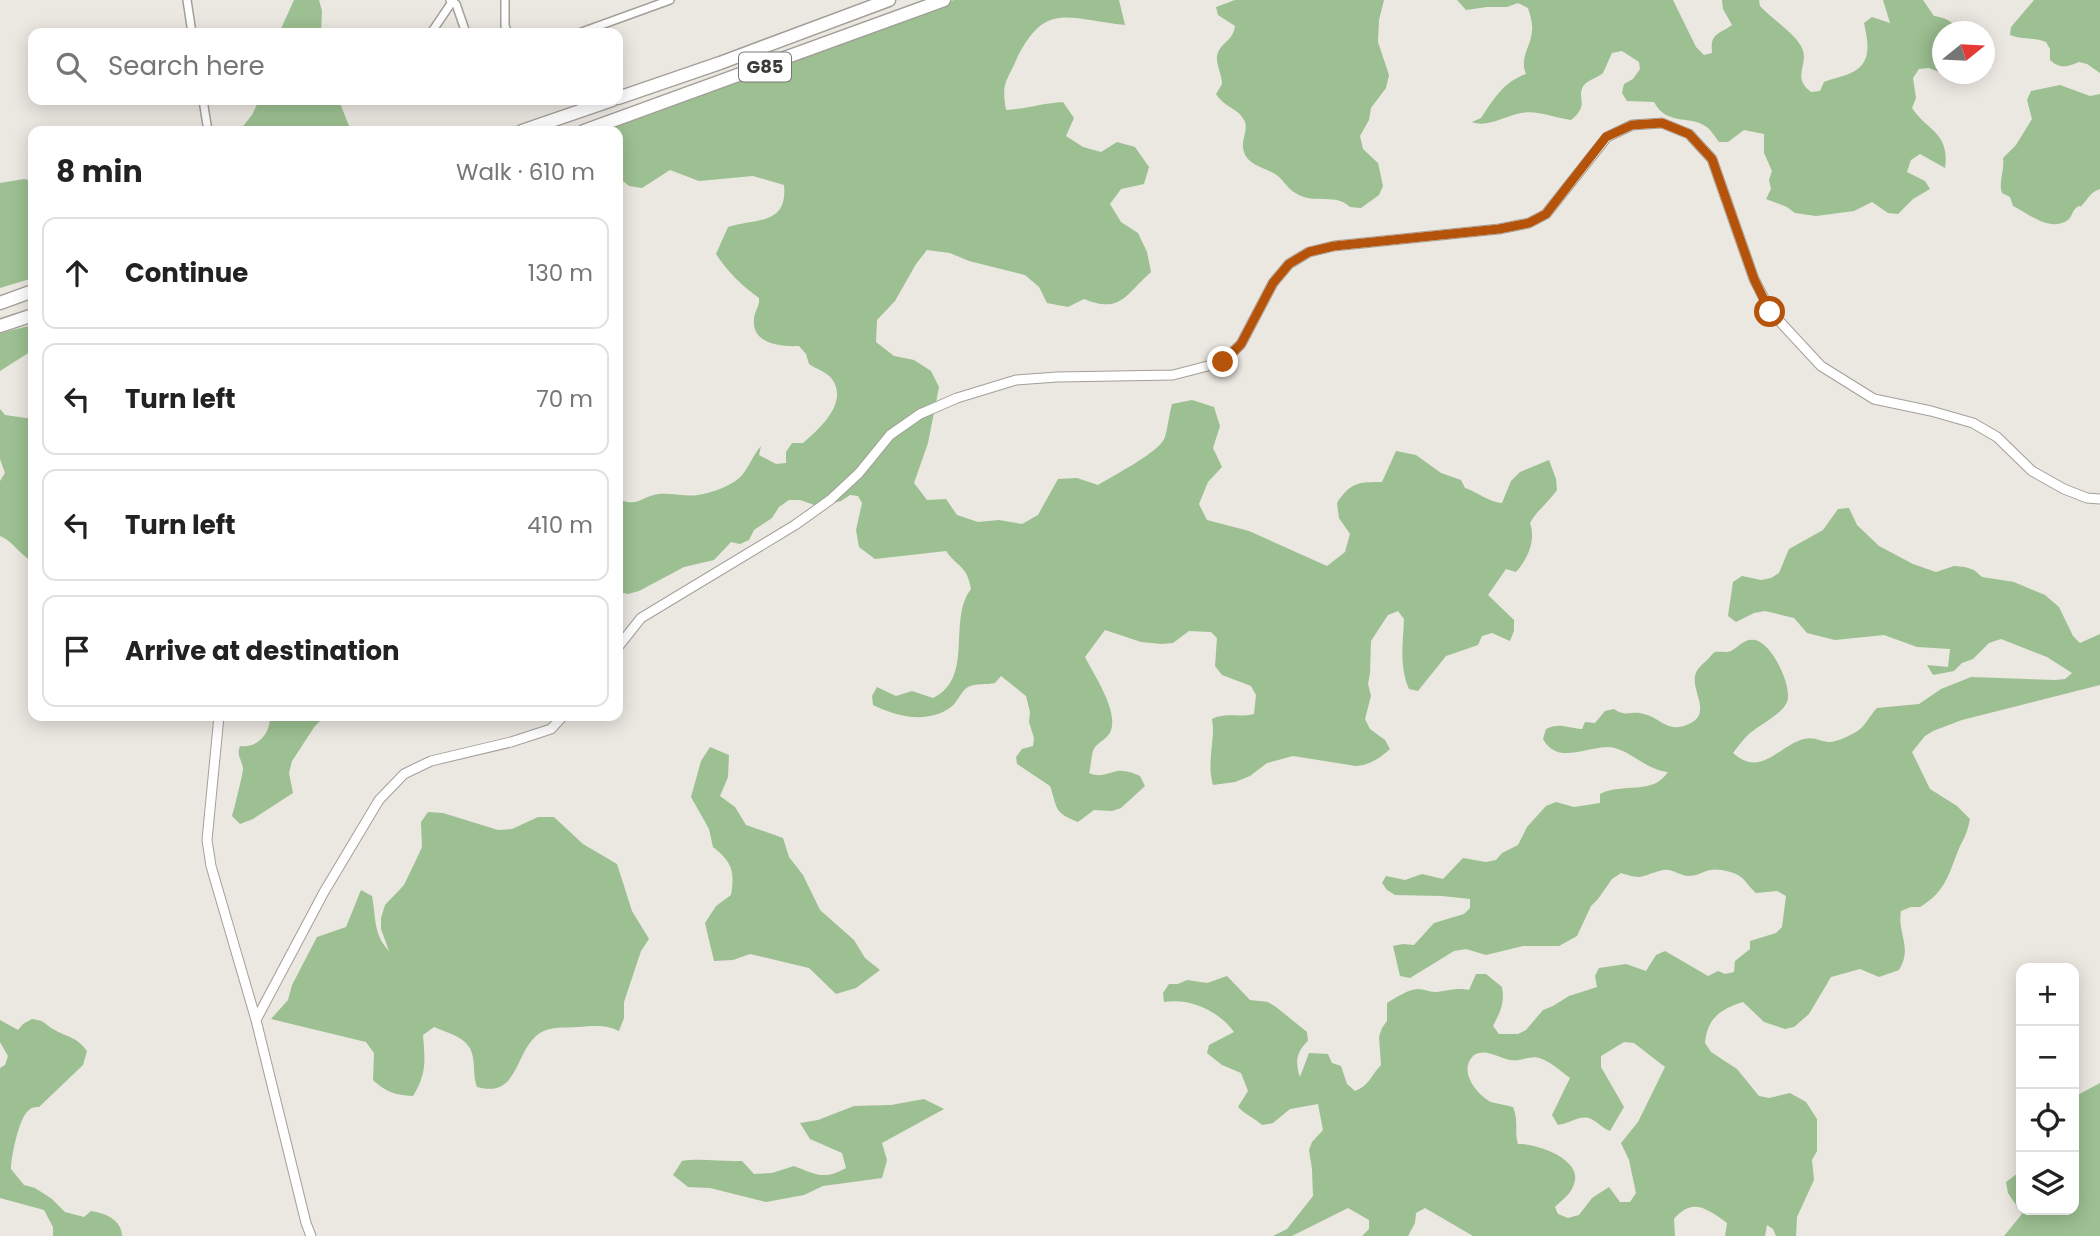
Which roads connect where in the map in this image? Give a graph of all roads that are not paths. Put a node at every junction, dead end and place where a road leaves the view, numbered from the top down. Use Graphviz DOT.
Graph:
graph roads {
  1 [pos="187,0"];
  2 [pos="505,0"];
  3 [pos="889,0"];
  4 [pos="944,0"];
  5 [pos="451,1"];
  6 [pos="665,1"];
  7 [pos="191,28"];
  8 [pos="434,28"];
  9 [pos="464,28"];
  10 [pos="506,28"];
  11 [pos="592,28"];
  12 [pos="623,96"];
  13 [pos="204,105"];
  14 [pos="597,105"];
  15 [pos="207,126"];
  16 [pos="537,126"];
  17 [pos="598,126"];
  18 [pos="28,293"];
  19 [pos="0,303"];
  20 [pos="28,317"];
  21 [pos="0,326"];
  22 [pos="2100,499"];
  23 [pos="623,641"];
  24 [pos="218,721"];
  25 [pos="558,721"];
  26 [pos="256,1020"];
  27 [pos="311,1236"];
  1 -- 7 [label="street"];
  2 -- 10 [label="street"];
  3 -- 12 [label="highway, G85"];
  4 -- 17 [label="highway, G85"];
  5 -- 8 [label="street"];
  5 -- 9 [label="street"];
  6 -- 11 [label="street"];
  13 -- 15 [label="street"];
  14 -- 16 [label="highway"];
  18 -- 19 [label="highway"];
  20 -- 21 [label="highway"];
  22 -- 23 [label="street"];
  24 -- 26 [label="street"];
  25 -- 26 [label="street"];
  26 -- 27 [label="street"];
}
